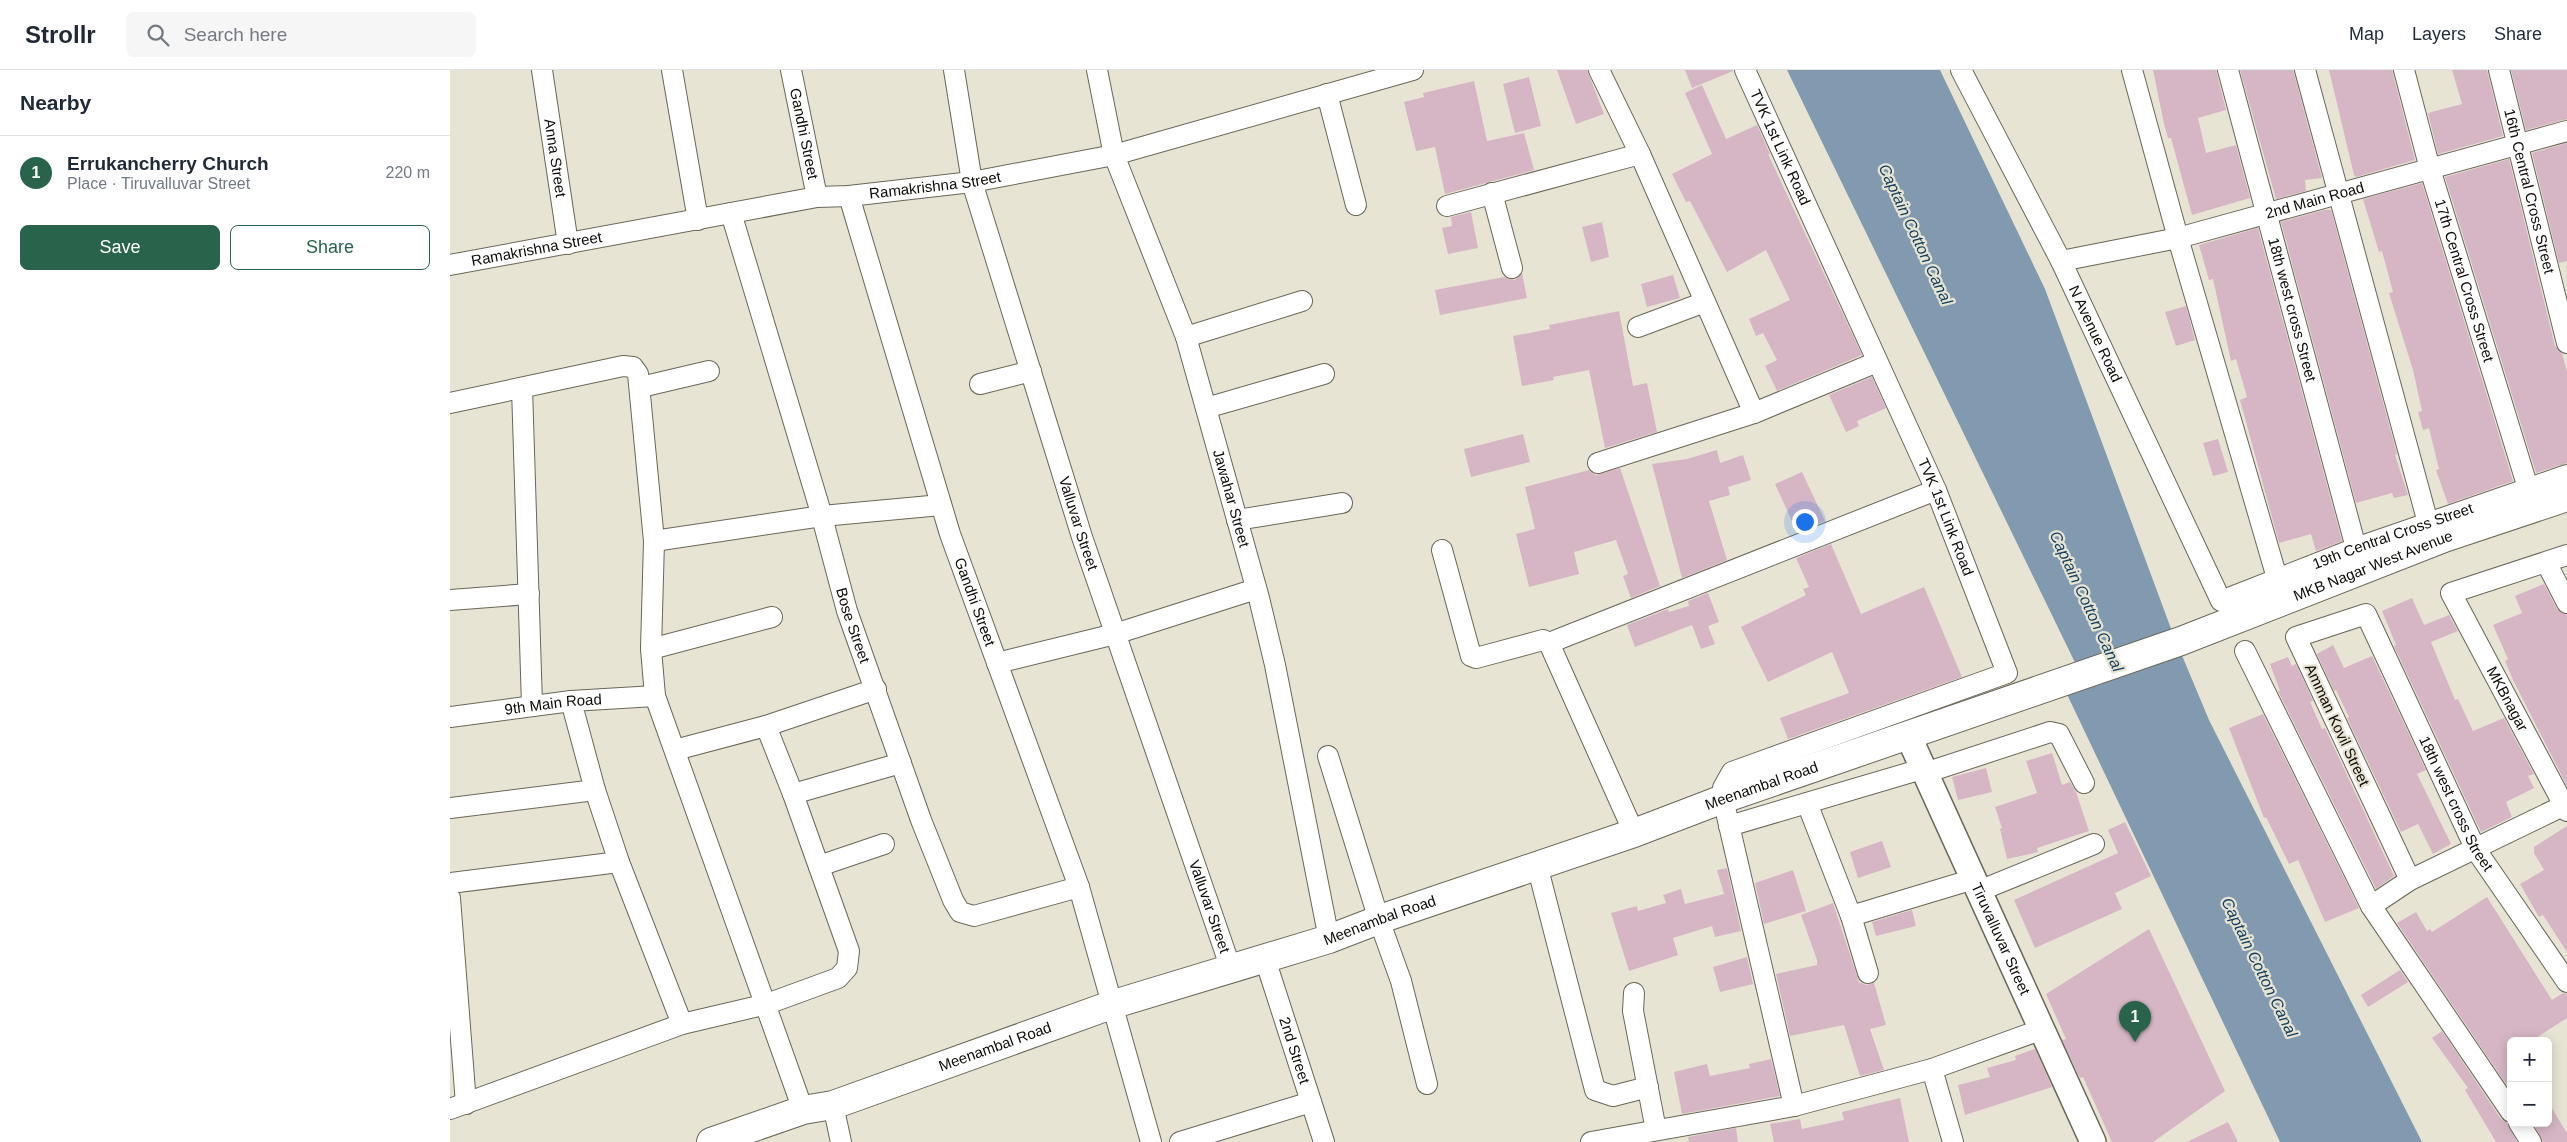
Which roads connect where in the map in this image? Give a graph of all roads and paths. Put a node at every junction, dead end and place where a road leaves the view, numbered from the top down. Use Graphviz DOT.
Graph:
graph roads {
  1 [pos="542,70"];
  2 [pos="672,70"];
  3 [pos="791,70"];
  4 [pos="954,70"];
  5 [pos="1097,70"];
  6 [pos="1413,70"];
  7 [pos="1599,70"];
  8 [pos="1745,70"];
  9 [pos="1961,70"];
  10 [pos="2132,70"];
  11 [pos="2228,70"];
  12 [pos="2305,70"];
  13 [pos="2404,70"];
  14 [pos="2498,70"];
  15 [pos="1328,94"];
  16 [pos="2567,131"];
  17 [pos="2519,144"];
  18 [pos="1640,154"];
  19 [pos="1114,155"];
  20 [pos="2430,169"];
  21 [pos="972,182"];
  22 [pos="1492,193"];
  23 [pos="2338,193"];
  24 [pos="849,196"];
  25 [pos="817,197"];
  26 [pos="1356,205"];
  27 [pos="1448,206"];
  28 [pos="731,213"];
  29 [pos="2268,213"];
  30 [pos="698,220"];
  31 [pos="2178,238"];
  32 [pos="568,244"];
  33 [pos="2061,261"];
  34 [pos="450,265"];
  35 [pos="1512,268"];
  36 [pos="1302,301"];
  37 [pos="1705,302"];
  38 [pos="1638,327"];
  39 [pos="1186,337"];
  40 [pos="2567,343"];
  41 [pos="1877,362"];
  42 [pos="709,371"];
  43 [pos="1031,371"];
  44 [pos="1324,374"];
  45 [pos="980,384"];
  46 [pos="641,387"];
  47 [pos="522,388"];
  48 [pos="450,403"];
  49 [pos="1206,408"];
  50 [pos="1754,413"];
  51 [pos="1598,463"];
  52 [pos="2566,483"];
  53 [pos="2528,488"];
  54 [pos="1936,490"];
  55 [pos="1342,503"];
  56 [pos="941,505"];
  57 [pos="822,516"];
  58 [pos="1237,520"];
  59 [pos="2428,523"];
  60 [pos="654,541"];
  61 [pos="2356,548"];
  62 [pos="1442,550"];
  63 [pos="2567,555"];
  64 [pos="2546,564"];
  65 [pos="2277,578"];
  66 [pos="1256,589"];
  67 [pos="528,594"];
  68 [pos="450,600"];
  69 [pos="2221,601"];
  70 [pos="2567,604"];
  71 [pos="2366,614"];
  72 [pos="772,617"];
  73 [pos="1115,634"];
  74 [pos="1549,643"];
  75 [pos="651,649"];
  76 [pos="2245,651"];
  77 [pos="997,663"];
  78 [pos="2046,688"];
  79 [pos="876,689"];
  80 [pos="655,696"];
  81 [pos="571,701"];
  82 [pos="532,706"];
  83 [pos="450,717"];
  84 [pos="766,726"];
  85 [pos="1908,736"];
  86 [pos="675,750"];
  87 [pos="1328,756"];
  88 [pos="901,763"];
  89 [pos="1924,771"];
  90 [pos="2084,783"];
  91 [pos="595,790"];
  92 [pos="793,794"];
  93 [pos="1723,799"];
  94 [pos="1807,803"];
  95 [pos="2566,807"];
  96 [pos="450,808"];
  97 [pos="1729,826"];
  98 [pos="1634,833"];
  99 [pos="884,844"];
  100 [pos="2094,844"];
  101 [pos="2476,850"];
  102 [pos="619,862"];
  103 [pos="1537,865"];
  104 [pos="819,866"];
  105 [pos="2410,880"];
  106 [pos="450,883"];
  107 [pos="1976,885"];
  108 [pos="1079,887"];
  109 [pos="450,898"];
  110 [pos="2371,906"];
  111 [pos="1852,916"];
  112 [pos="1379,920"];
  113 [pos="1329,938"];
  114 [pos="1265,958"];
  115 [pos="1231,969"];
  116 [pos="1868,973"];
  117 [pos="2567,982"];
  118 [pos="1634,993"];
  119 [pos="767,1004"];
  120 [pos="1114,1004"];
  121 [pos="682,1024"];
  122 [pos="2042,1029"];
  123 [pos="1932,1069"];
  124 [pos="1427,1084"];
  125 [pos="1648,1088"];
  126 [pos="1311,1102"];
  127 [pos="833,1105"];
  128 [pos="458,1106"];
  129 [pos="1794,1106"];
  130 [pos="2507,1106"];
  131 [pos="803,1110"];
  132 [pos="2522,1127"];
  133 [pos="1656,1130"];
  134 [pos="711,1142"];
  135 [pos="841,1142"];
  136 [pos="1151,1142"];
  137 [pos="1180,1142"];
  138 [pos="1324,1142"];
  139 [pos="1591,1142"];
  140 [pos="1953,1142"];
  141 [pos="2093,1142"];
  142 [pos="2531,1142"];
  1 -- 32 [label="street, Anna Street"];
  2 -- 30 [label="street"];
  3 -- 25 [label="street, Gandhi Street"];
  4 -- 21 [label="street, Valluvar Street"];
  5 -- 19 [label="street, Jawahar Street"];
  6 -- 15 [label="street, Ramakrishna Street"];
  7 -- 18 [label="street"];
  8 -- 41 [label="street, TVK 1st Link Road"];
  9 -- 33 [label="street, N Avenue Road"];
  10 -- 31 [label="street"];
  11 -- 29 [label="street, 18th west cross Street"];
  12 -- 23 [label="street"];
  13 -- 20 [label="street, 17th Central Cross Street"];
  14 -- 17 [label="street, 16th Central Cross Street"];
  15 -- 19 [label="street, Ramakrishna Street"];
  15 -- 26 [label="street"];
  16 -- 17 [label="street, 2nd Main Road"];
  17 -- 20 [label="street, 2nd Main Road"];
  17 -- 40 [label="street, 16th Central Cross Street"];
  18 -- 22 [label="street"];
  18 -- 37 [label="street"];
  19 -- 21 [label="street, Ramakrishna Street"];
  19 -- 39 [label="street, Jawahar Street"];
  20 -- 23 [label="street, 2nd Main Road"];
  20 -- 53 [label="street, 17th Central Cross Street"];
  21 -- 24 [label="street, Ramakrishna Street"];
  21 -- 43 [label="street, Valluvar Street"];
  22 -- 27 [label="street"];
  22 -- 35 [label="street"];
  23 -- 29 [label="street, 2nd Main Road"];
  23 -- 59 [label="street"];
  24 -- 25 [label="street, Ramakrishna Street"];
  24 -- 56 [label="street, Gandhi Street"];
  25 -- 28 [label="street, Ramakrishna Street"];
  28 -- 30 [label="street, Ramakrishna Street"];
  28 -- 57 [label="street, Bose Street"];
  29 -- 31 [label="street, 2nd Main Road"];
  29 -- 61 [label="street, 18th west cross Street"];
  30 -- 32 [label="street, Ramakrishna Street"];
  31 -- 33 [label="street, 2nd Main Road"];
  31 -- 65 [label="street"];
  32 -- 34 [label="street, Ramakrishna Street"];
  33 -- 69 [label="street, N Avenue Road"];
  36 -- 39 [label="street"];
  37 -- 38 [label="street"];
  37 -- 50 [label="street"];
  39 -- 49 [label="street, Jawahar Street"];
  41 -- 50 [label="street"];
  41 -- 54 [label="street, TVK 1st Link Road"];
  42 -- 46 [label="street"];
  43 -- 45 [label="street"];
  43 -- 73 [label="street, Valluvar Street"];
  44 -- 49 [label="street"];
  46 -- 47 [label="street"];
  46 -- 60 [label="street"];
  47 -- 48 [label="street"];
  47 -- 67 [label="street"];
  49 -- 58 [label="street, Jawahar Street"];
  50 -- 51 [label="street"];
  52 -- 53 [label="street, 19th Central Cross Street"];
  52 -- 78 [label="main road, MKB Nagar West Avenue"];
  53 -- 59 [label="street, 19th Central Cross Street"];
  54 -- 74 [label="street"];
  54 -- 93 [label="street, TVK 1st Link Road"];
  55 -- 58 [label="street"];
  56 -- 57 [label="street"];
  56 -- 77 [label="street, Gandhi Street"];
  57 -- 60 [label="street"];
  57 -- 79 [label="street, Bose Street"];
  58 -- 66 [label="street, Jawahar Street"];
  59 -- 61 [label="street, 19th Central Cross Street"];
  60 -- 75 [label="street"];
  61 -- 65 [label="street, 19th Central Cross Street"];
  62 -- 74 [label="street"];
  63 -- 64 [label="street"];
  64 -- 70 [label="street"];
  64 -- 95 [label="street, MKBnagar"];
  65 -- 69 [label="street, 19th Central Cross Street"];
  66 -- 73 [label="street"];
  66 -- 113 [label="street, Jawahar Street"];
  67 -- 68 [label="street"];
  67 -- 82 [label="street"];
  71 -- 101 [label="street, 18th west cross Street"];
  71 -- 105 [label="street, Amman Kovil Street"];
  72 -- 75 [label="street"];
  73 -- 77 [label="street"];
  73 -- 115 [label="street, Valluvar Street"];
  74 -- 98 [label="street"];
  75 -- 80 [label="street"];
  76 -- 110 [label="street"];
  77 -- 108 [label="street, Gandhi Street"];
  78 -- 85 [label="main road, Meenambal Road"];
  79 -- 84 [label="street"];
  79 -- 88 [label="street, Bose Street"];
  80 -- 81 [label="street, 9th Main Road"];
  80 -- 86 [label="street"];
  81 -- 82 [label="street, 9th Main Road"];
  81 -- 91 [label="street"];
  82 -- 83 [label="street, 9th Main Road"];
  84 -- 86 [label="street"];
  84 -- 92 [label="street"];
  85 -- 89 [label="street, Tiruvalluvar Street"];
  85 -- 93 [label="main road, Meenambal Road"];
  86 -- 119 [label="street"];
  87 -- 112 [label="street"];
  88 -- 92 [label="street"];
  88 -- 108 [label="street, Bose Street"];
  89 -- 90 [label="street"];
  89 -- 94 [label="street"];
  89 -- 107 [label="street, Tiruvalluvar Street"];
  91 -- 96 [label="street"];
  91 -- 102 [label="street"];
  92 -- 104 [label="street"];
  93 -- 97 [label="street"];
  93 -- 98 [label="main road, Meenambal Road"];
  94 -- 97 [label="street"];
  94 -- 111 [label="street"];
  95 -- 101 [label="street"];
  97 -- 129 [label="street"];
  98 -- 103 [label="main road, Meenambal Road"];
  99 -- 104 [label="street"];
  100 -- 107 [label="street"];
  101 -- 105 [label="street"];
  101 -- 117 [label="street, 18th west cross Street"];
  102 -- 106 [label="street"];
  102 -- 121 [label="street"];
  103 -- 112 [label="main road, Meenambal Road"];
  103 -- 125 [label="street"];
  104 -- 119 [label="street"];
  105 -- 110 [label="street"];
  107 -- 111 [label="street"];
  107 -- 122 [label="street, Tiruvalluvar Street"];
  108 -- 120 [label="street, Gandhi Street"];
  109 -- 128 [label="street"];
  110 -- 130 [label="street"];
  111 -- 116 [label="street"];
  112 -- 113 [label="main road, Meenambal Road"];
  112 -- 124 [label="street"];
  113 -- 114 [label="main road, Meenambal Road"];
  114 -- 115 [label="main road, Meenambal Road"];
  114 -- 126 [label="street, 2nd Street"];
  115 -- 120 [label="main road, Meenambal Road"];
  118 -- 125 [label="street"];
  119 -- 121 [label="street"];
  119 -- 131 [label="street"];
  120 -- 127 [label="main road, Meenambal Road"];
  120 -- 136 [label="street, Gandhi Street"];
  121 -- 128 [label="street"];
  122 -- 123 [label="street"];
  122 -- 141 [label="street, Tiruvalluvar Street"];
  123 -- 129 [label="street"];
  123 -- 140 [label="street"];
  125 -- 133 [label="street"];
  126 -- 137 [label="street"];
  126 -- 138 [label="street, 2nd Street"];
  127 -- 131 [label="main road, Meenambal Road"];
  127 -- 135 [label="street"];
  129 -- 133 [label="street"];
  131 -- 134 [label="main road, Meenambal Road"];
  132 -- 142 [label="street"];
  133 -- 139 [label="street"];
}
